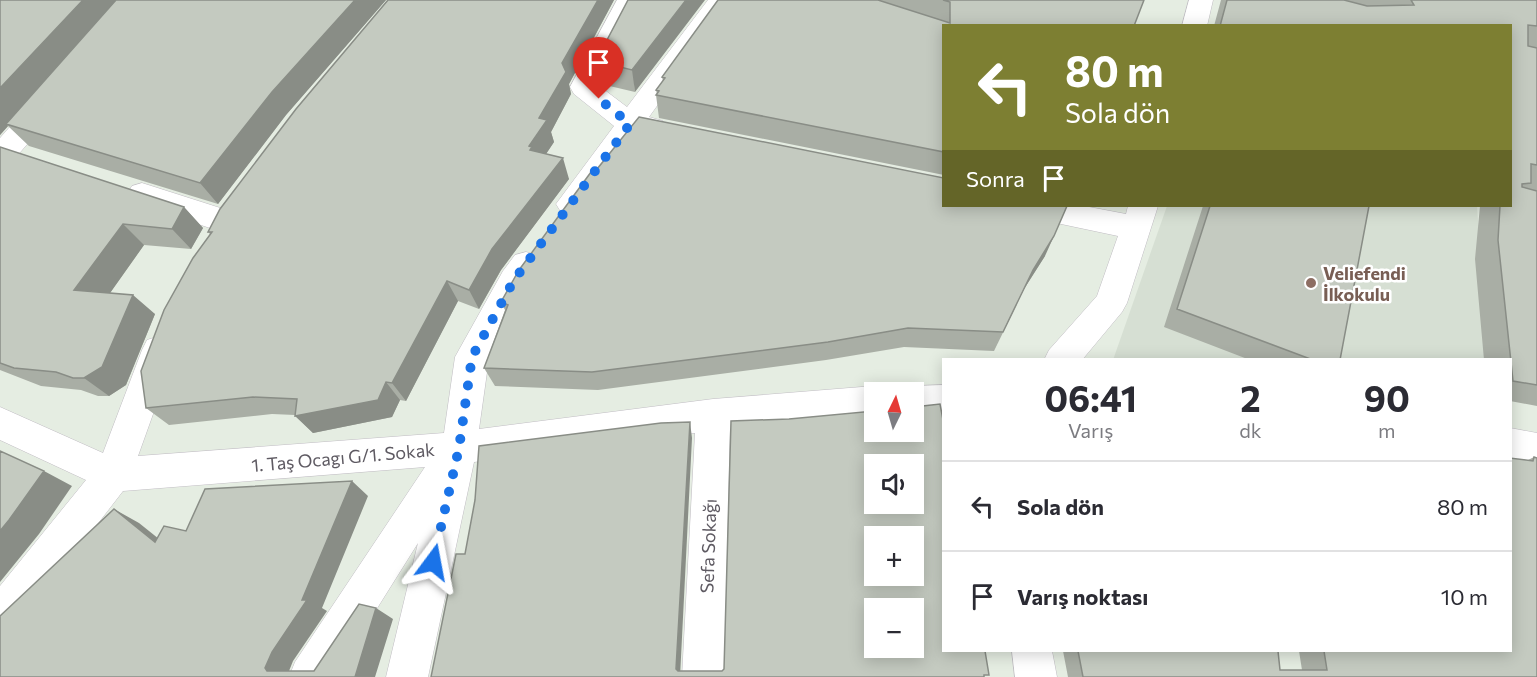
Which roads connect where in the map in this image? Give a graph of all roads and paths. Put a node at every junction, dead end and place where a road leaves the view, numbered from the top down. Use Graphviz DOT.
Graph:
graph roads {
  1 [pos="629,0"];
  2 [pos="721,0"];
  3 [pos="1201,0"];
  4 [pos="1195,24"];
  5 [pos="68,80"];
  6 [pos="630,124"];
  7 [pos="677,133"];
  8 [pos="3,150"];
  9 [pos="39,161"];
  10 [pos="115,186"];
  11 [pos="245,194"];
  12 [pos="1039,207"];
  13 [pos="1138,216"];
  14 [pos="225,221"];
  15 [pos="209,250"];
  16 [pos="167,326"];
  17 [pos="1062,358"];
  18 [pos="942,400"];
  19 [pos="924,401"];
  20 [pos="864,402"];
  21 [pos="713,415"];
  22 [pos="0,423"];
  23 [pos="1512,444"];
  24 [pos="459,448"];
  25 [pos="1537,449"];
  26 [pos="113,475"];
  27 [pos="0,618"];
  28 [pos="1032,652"];
  29 [pos="310,677"];
  30 [pos="407,677"];
  31 [pos="703,677"];
  32 [pos="1036,677"];
  1 -- 6 [label="street"];
  2 -- 6 [label="street"];
  3 -- 4 [label="street"];
  5 -- 8 [label="street"];
  6 -- 7 [label="street"];
  6 -- 24 [label="street"];
  8 -- 9 [label="street"];
  10 -- 14 [label="street"];
  11 -- 14 [label="street"];
  12 -- 13 [label="street"];
  13 -- 17 [label="street"];
  14 -- 15 [label="street"];
  16 -- 26 [label="street"];
  18 -- 19 [label="street"];
  20 -- 21 [label="street, 1. Taş Ocagı G/1. Sokak"];
  21 -- 24 [label="street, 1. Taş Ocagı G/1. Sokak"];
  21 -- 31 [label="street, Sefa Sokağı"];
  22 -- 26 [label="street, 1. Taş Ocagı G/1. Sokak"];
  23 -- 25 [label="street"];
  24 -- 26 [label="street, 1. Taş Ocagı G/1. Sokak"];
  24 -- 29 [label="street"];
  24 -- 30 [label="street"];
  26 -- 27 [label="street"];
  28 -- 32 [label="street"];
}
